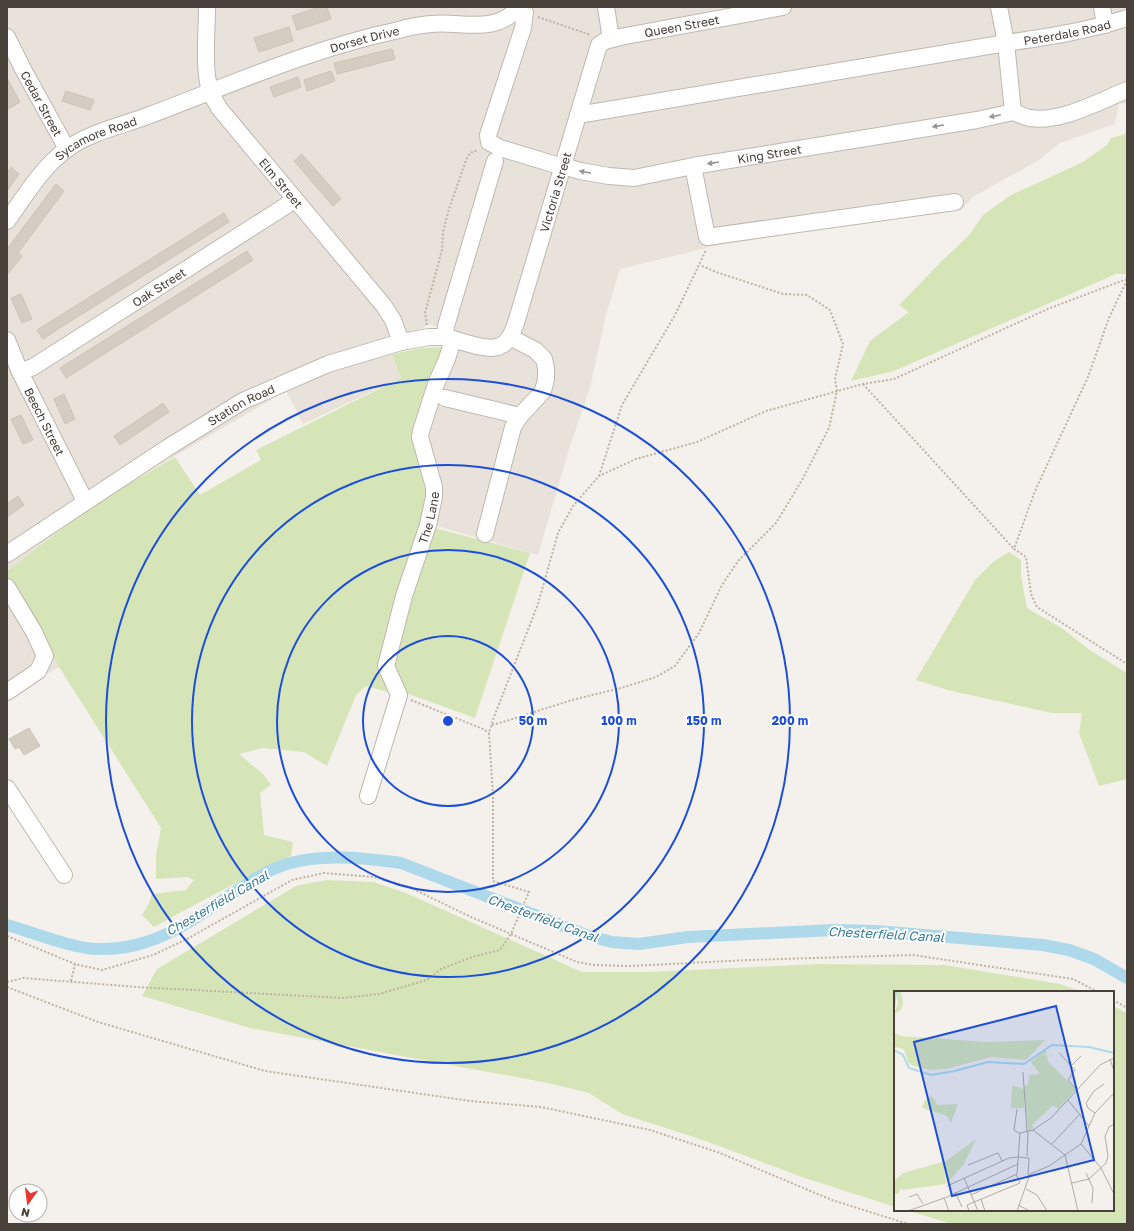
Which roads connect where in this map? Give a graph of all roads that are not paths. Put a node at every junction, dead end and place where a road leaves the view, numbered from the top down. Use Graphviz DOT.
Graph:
graph roads {
  1 [pos="207,7"];
  2 [pos="606,7"];
  3 [pos="782,7"];
  4 [pos="999,7"];
  5 [pos="1102,7"];
  6 [pos="522,10"];
  7 [pos="1127,18"];
  8 [pos="1105,25"];
  9 [pos="7,37"];
  10 [pos="608,40"];
  11 [pos="1006,43"];
  12 [pos="1127,90"];
  13 [pos="211,92"];
  14 [pos="1013,112"];
  15 [pos="578,115"];
  16 [pos="67,149"];
  17 [pos="495,162"];
  18 [pos="563,166"];
  19 [pos="693,166"];
  20 [pos="295,198"];
  21 [pos="955,202"];
  22 [pos="7,220"];
  23 [pos="442,338"];
  24 [pos="7,340"];
  25 [pos="507,341"];
  26 [pos="402,342"];
  27 [pos="20,372"];
  28 [pos="445,398"];
  29 [pos="520,416"];
  30 [pos="85,502"];
  31 [pos="485,534"];
  32 [pos="7,554"];
  33 [pos="7,587"];
  34 [pos="7,692"];
  35 [pos="7,788"];
  36 [pos="368,796"];
  37 [pos="64,875"];
  1 -- 13 [label="street, Elm Street"];
  2 -- 10 [label="street"];
  3 -- 10 [label="street, Queen Street"];
  4 -- 11 [label="street"];
  5 -- 8 [label="street"];
  6 -- 13 [label="street, Dorset Drive"];
  6 -- 18 [label="street, King Street"];
  7 -- 8 [label="street, Peterdale Road"];
  8 -- 11 [label="street, Peterdale Road"];
  9 -- 16 [label="street, Cedar Street"];
  10 -- 15 [label="street, Victoria Street"];
  11 -- 14 [label="street"];
  11 -- 15 [label="street, Peterdale Road"];
  12 -- 14 [label="street"];
  13 -- 16 [label="street, Sycamore Road"];
  13 -- 20 [label="street, Elm Street"];
  14 -- 19 [label="street, King Street, one-way"];
  15 -- 18 [label="street, Victoria Street"];
  16 -- 22 [label="street, Sycamore Road"];
  17 -- 23 [label="street, The Lane"];
  19 -- 18 [label="street, King Street, one-way"];
  18 -- 25 [label="street, Victoria Street"];
  19 -- 21 [label="street"];
  20 -- 26 [label="street, Elm Street"];
  20 -- 27 [label="street, Oak Street"];
  23 -- 25 [label="street, Station Road"];
  23 -- 26 [label="street, Station Road"];
  23 -- 36 [label="street, The Lane"];
  24 -- 27 [label="street, Beech Street"];
  25 -- 29 [label="street"];
  26 -- 30 [label="street, Station Road"];
  27 -- 30 [label="street, Beech Street"];
  28 -- 29 [label="street"];
  29 -- 31 [label="street"];
  30 -- 32 [label="street, Station Road"];
  33 -- 34 [label="street"];
  35 -- 37 [label="street"];
}
